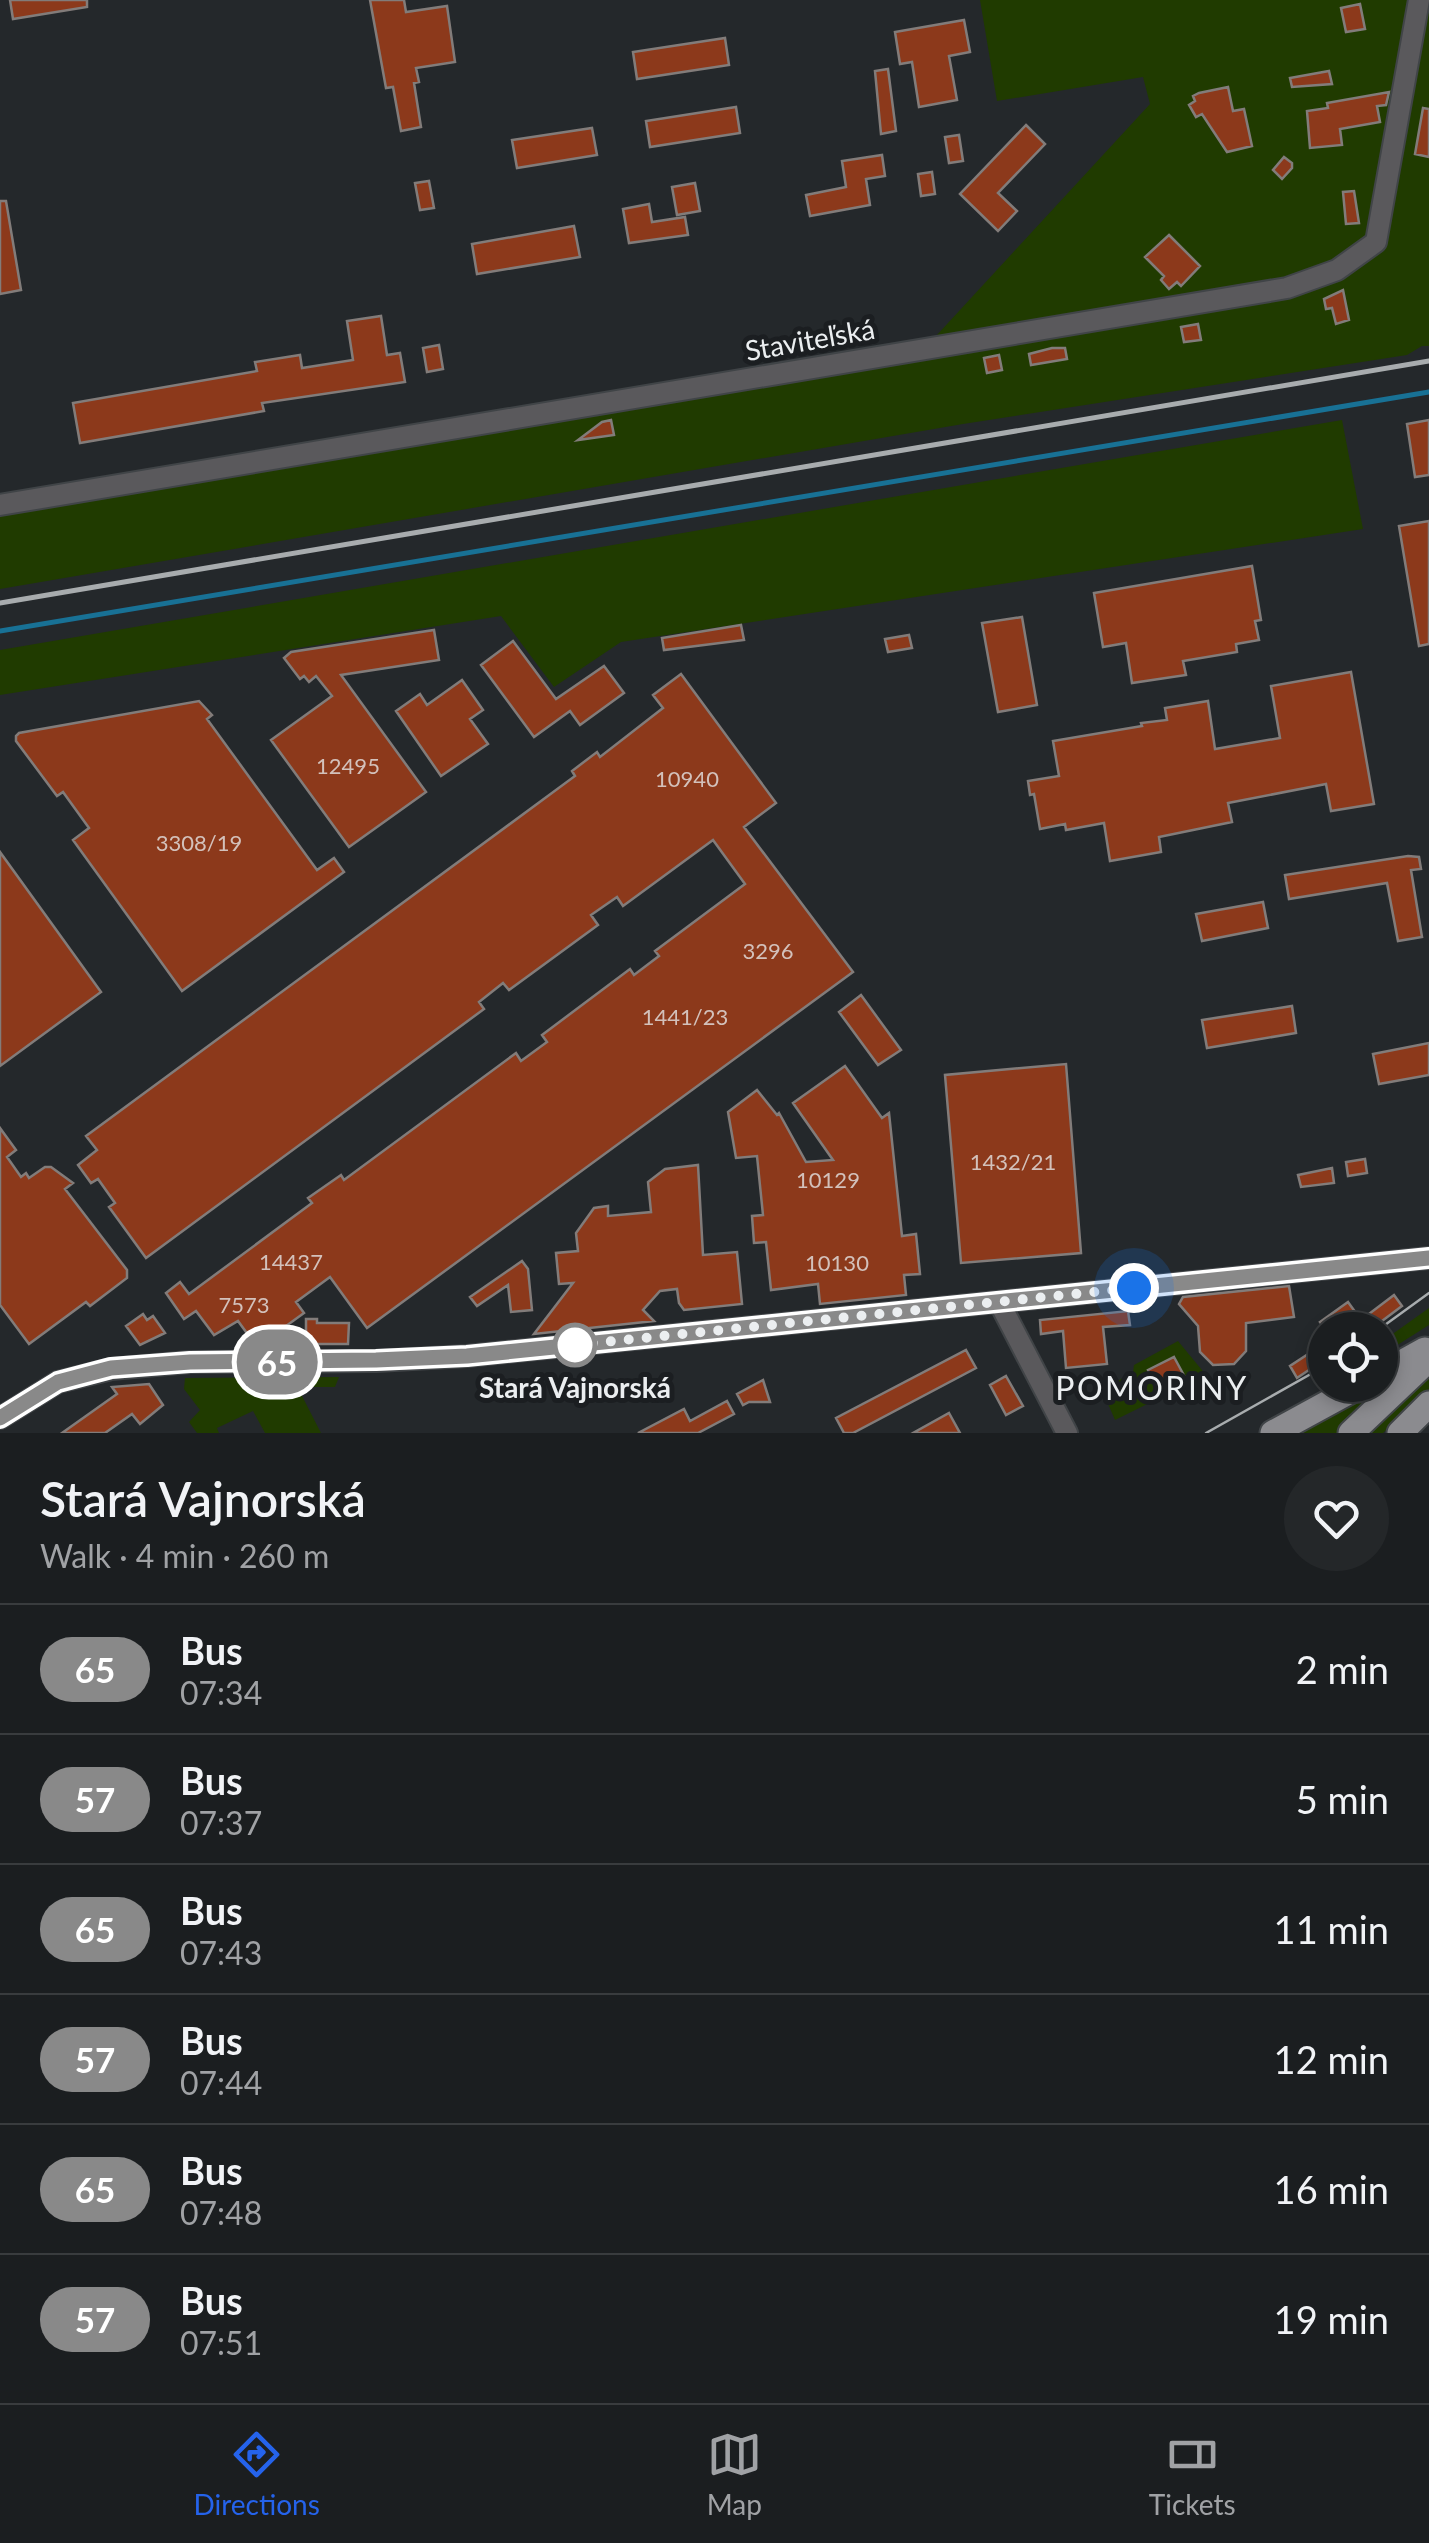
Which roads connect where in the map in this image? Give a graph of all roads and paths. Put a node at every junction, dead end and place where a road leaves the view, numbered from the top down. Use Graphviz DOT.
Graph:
graph roads {
  1 [pos="1419,0"];
  2 [pos="0,505"];
  3 [pos="1429,1258"];
  4 [pos="999,1302"];
  5 [pos="1429,1347"];
  6 [pos="1429,1359"];
  7 [pos="1398,1365"];
  8 [pos="1330,1402"];
  9 [pos="1429,1404"];
  10 [pos="0,1418"];
  11 [pos="1401,1432"];
  12 [pos="1067,1433"];
  13 [pos="1273,1433"];
  14 [pos="1351,1433"];
  1 -- 2 [label="street, Staviteľská"];
  3 -- 4 [label="street"];
  4 -- 10 [label="street"];
  4 -- 12 [label="street"];
  5 -- 7 [label="main road"];
  6 -- 14 [label="main road"];
  8 -- 13 [label="main road"];
  9 -- 11 [label="main road"];
}
